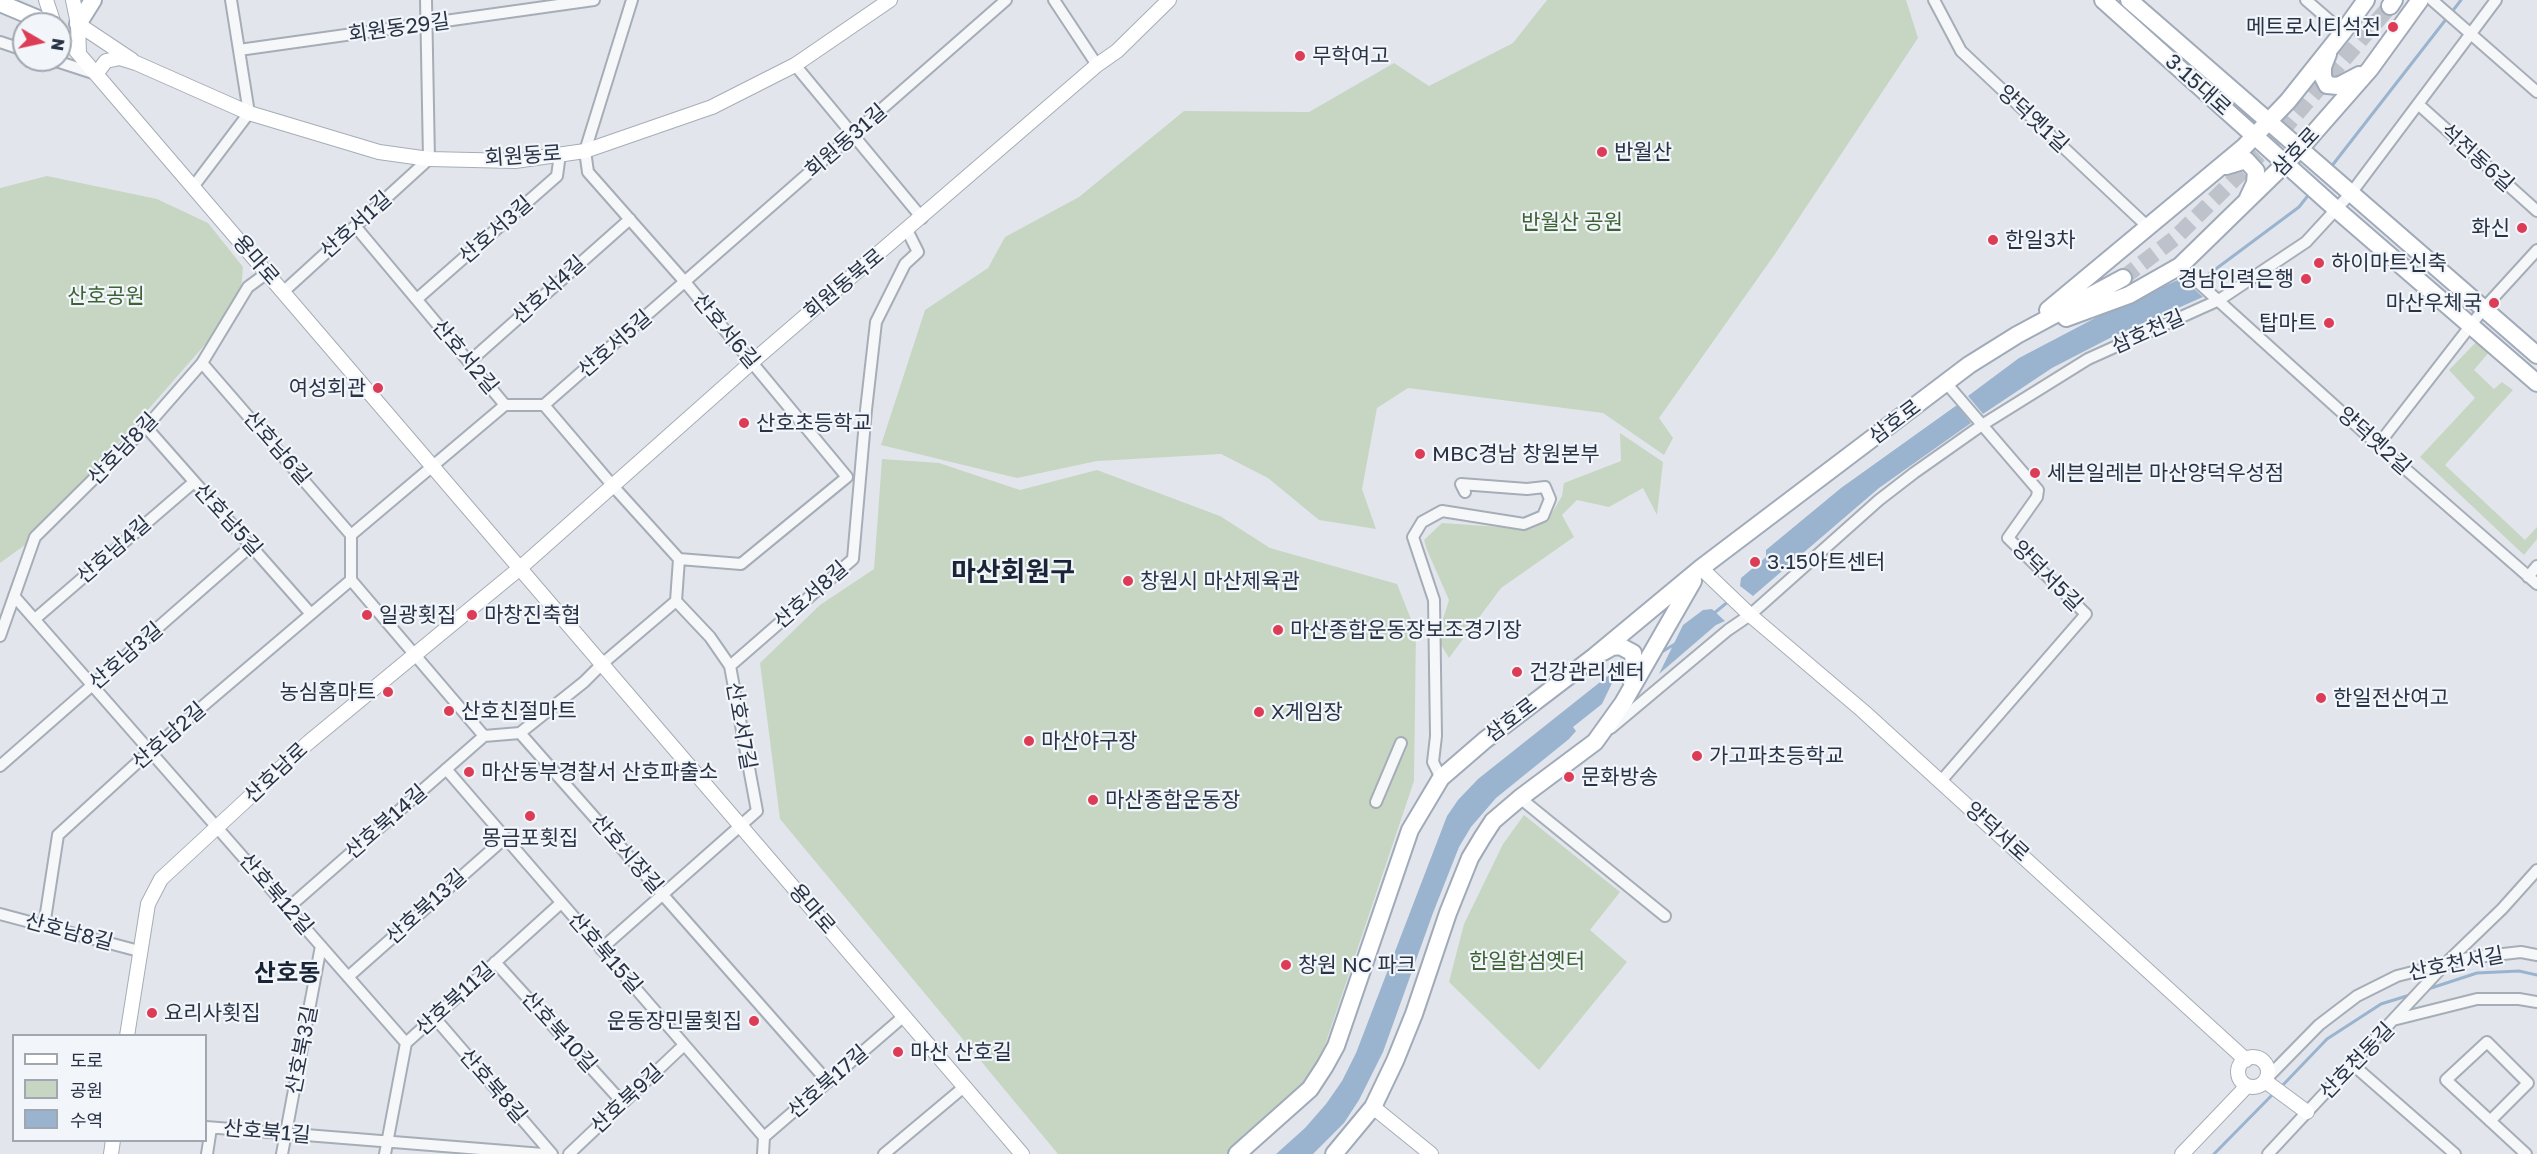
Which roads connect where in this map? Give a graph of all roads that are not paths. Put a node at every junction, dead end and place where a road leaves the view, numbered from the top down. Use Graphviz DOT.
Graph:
graph roads {
  1 [pos="73,0"];
  2 [pos="93,0"];
  3 [pos="231,0"];
  4 [pos="426,0"];
  5 [pos="594,0"];
  6 [pos="632,0"];
  7 [pos="890,0"];
  8 [pos="1006,0"];
  9 [pos="1054,0"];
  10 [pos="1169,0"];
  11 [pos="1934,0"];
  12 [pos="2103,0"];
  13 [pos="2129,0"];
  14 [pos="2306,0"];
  15 [pos="2366,0"];
  16 [pos="2420,0"];
  17 [pos="2432,0"];
  18 [pos="2496,0"];
  19 [pos="0,3"];
  20 [pos="22,12"];
  21 [pos="78,24"];
  22 [pos="428,24"];
  23 [pos="2467,31"];
  24 [pos="2343,32"];
  25 [pos="72,46"];
  26 [pos="2331,48"];
  27 [pos="239,50"];
  28 [pos="79,54"];
  29 [pos="136,63"];
  30 [pos="795,64"];
  31 [pos="1097,65"];
  32 [pos="72,66"];
  33 [pos="2370,69"];
  34 [pos="96,74"];
  35 [pos="2537,92"];
  36 [pos="2418,104"];
  37 [pos="249,113"];
  38 [pos="2269,121"];
  39 [pos="853,135"];
  40 [pos="2255,135"];
  41 [pos="585,150"];
  42 [pos="2303,153"];
  43 [pos="560,154"];
  44 [pos="429,159"];
  45 [pos="2290,166"];
  46 [pos="2216,171"];
  47 [pos="193,187"];
  48 [pos="2349,190"];
  49 [pos="2245,204"];
  50 [pos="2334,207"];
  51 [pos="2537,211"];
  52 [pos="922,218"];
  53 [pos="630,219"];
  54 [pos="355,226"];
  55 [pos="2148,227"];
  56 [pos="907,230"];
  57 [pos="2537,250"];
  58 [pos="2183,269"];
  59 [pos="267,273"];
  60 [pos="2123,278"];
  61 [pos="685,282"];
  62 [pos="283,292"];
  63 [pos="2216,298"];
  64 [pos="417,299"];
  65 [pos="2485,307"];
  66 [pos="2471,325"];
  67 [pos="2017,335"];
  68 [pos="2537,355"];
  69 [pos="469,362"];
  70 [pos="752,362"];
  71 [pos="202,363"];
  72 [pos="2537,383"];
  73 [pos="1947,384"];
  74 [pos="505,405"];
  75 [pos="544,405"];
  76 [pos="1980,423"];
  77 [pos="146,427"];
  78 [pos="2378,445"];
  79 [pos="432,466"];
  80 [pos="861,471"];
  81 [pos="847,477"];
  82 [pos="194,482"];
  83 [pos="613,486"];
  84 [pos="1465,492"];
  85 [pos="351,535"];
  86 [pos="251,546"];
  87 [pos="680,559"];
  88 [pos="2537,566"];
  89 [pos="520,568"];
  90 [pos="1701,568"];
  91 [pos="2528,577"];
  92 [pos="351,580"];
  93 [pos="2537,584"];
  94 [pos="14,596"];
  95 [pos="676,601"];
  96 [pos="1747,612"];
  97 [pos="311,614"];
  98 [pos="35,619"];
  99 [pos="0,636"];
  100 [pos="417,654"];
  101 [pos="1595,656"];
  102 [pos="602,664"];
  103 [pos="730,666"];
  104 [pos="93,685"];
  105 [pos="1623,703"];
  106 [pos="520,733"];
  107 [pos="484,736"];
  108 [pos="1594,742"];
  109 [pos="1401,743"];
  110 [pos="150,751"];
  111 [pos="0,766"];
  112 [pos="446,769"];
  113 [pos="1441,778"];
  114 [pos="1941,781"];
  115 [pos="1520,798"];
  116 [pos="1376,802"];
  117 [pos="217,827"];
  118 [pos="741,827"];
  119 [pos="505,838"];
  120 [pos="2537,870"];
  121 [pos="663,894"];
  122 [pos="561,903"];
  123 [pos="288,908"];
  124 [pos="0,914"];
  125 [pos="1665,916"];
  126 [pos="44,926"];
  127 [pos="321,946"];
  128 [pos="601,949"];
  129 [pos="139,951"];
  130 [pos="2537,955"];
  131 [pos="495,962"];
  132 [pos="2446,963"];
  133 [pos="348,977"];
  134 [pos="2537,1002"];
  135 [pos="904,1016"];
  136 [pos="434,1017"];
  137 [pos="2392,1021"];
  138 [pos="127,1034"];
  139 [pos="405,1043"];
  140 [pos="684,1045"];
  141 [pos="2246,1060"];
  142 [pos="2352,1064"];
  143 [pos="2268,1081"];
  144 [pos="828,1082"];
  145 [pos="2247,1086"];
  146 [pos="964,1087"];
  147 [pos="622,1102"];
  148 [pos="1373,1107"];
  149 [pos="2305,1110"];
  150 [pos="2490,1121"];
  151 [pos="208,1127"];
  152 [pos="286,1134"];
  153 [pos="764,1137"];
  154 [pos="387,1142"];
  155 [pos="481,1151"];
  156 [pos="207,1154"];
  157 [pos="282,1154"];
  158 [pos="385,1154"];
  159 [pos="543,1154"];
  160 [pos="552,1154"];
  161 [pos="569,1154"];
  162 [pos="763,1154"];
  163 [pos="884,1154"];
  164 [pos="1022,1154"];
  165 [pos="1238,1154"];
  166 [pos="1334,1154"];
  167 [pos="1431,1154"];
  168 [pos="2182,1154"];
  169 [pos="2268,1154"];
  170 [pos="2455,1154"];
  171 [pos="2526,1154"];
  1 -- 21 [label="main road"];
  2 -- 21 [label="main road"];
  3 -- 27 [label="street"];
  4 -- 22 [label="street"];
  5 -- 22 [label="street, 회원동29길"];
  6 -- 41 [label="street"];
  7 -- 30 [label="main road, 회원동로"];
  8 -- 39 [label="street, 회원동31길"];
  9 -- 31 [label="street"];
  10 -- 31 [label="main road, 회원동북로"];
  11 -- 55 [label="street, 양덕옛1길"];
  12 -- 40 [label="main road, 3·15대로"];
  13 -- 38 [label="main road, 3·15대로"];
  14 -- 24 [label="street"];
  15 -- 24 [label="main road, 삼호로"];
  16 -- 33 [label="main road, 삼호로"];
  17 -- 23 [label="street"];
  18 -- 23 [label="street, 삼호천길"];
  19 -- 20 [label="main road"];
  21 -- 28 [label="main road"];
  21 -- 29 [label="main road"];
  22 -- 27 [label="street, 회원동29길"];
  22 -- 44 [label="street"];
  23 -- 35 [label="street"];
  23 -- 36 [label="street, 삼호천길"];
  24 -- 26 [label="main road, 삼호로"];
  25 -- 28 [label="main road, 용마로"];
  26 -- 33 [label="main road"];
  26 -- 38 [label="main road, 삼호로"];
  27 -- 37 [label="street"];
  28 -- 34 [label="main road, 용마로"];
  29 -- 34 [label="main road"];
  29 -- 37 [label="main road, 회원동로"];
  30 -- 39 [label="street"];
  30 -- 41 [label="main road, 회원동로"];
  31 -- 52 [label="main road, 회원동북로"];
  32 -- 34 [label="street"];
  33 -- 42 [label="main road, 삼호로"];
  34 -- 47 [label="main road, 용마로"];
  36 -- 48 [label="street, 삼호천길"];
  36 -- 51 [label="street, 석전동6길"];
  37 -- 44 [label="main road, 회원동로"];
  37 -- 47 [label="street"];
  38 -- 40 [label="main road, 삼호로"];
  38 -- 42 [label="main road, 3·15대로"];
  39 -- 52 [label="street"];
  39 -- 61 [label="street, 회원동31길"];
  40 -- 45 [label="main road, 3·15대로"];
  40 -- 46 [label="main road, 삼호로"];
  41 -- 43 [label="main road, 회원동로"];
  41 -- 53 [label="street, 산호서6길"];
  42 -- 45 [label="main road, 삼호로"];
  42 -- 48 [label="main road, 3·15대로"];
  43 -- 44 [label="main road, 회원동로"];
  43 -- 64 [label="street, 산호서3길"];
  44 -- 54 [label="street, 산호서1길"];
  45 -- 49 [label="main road, 삼호로"];
  45 -- 50 [label="main road, 3·15대로"];
  46 -- 49 [label="main road"];
  46 -- 55 [label="main road, 삼호로"];
  47 -- 59 [label="main road, 용마로"];
  48 -- 50 [label="street, 삼호천길"];
  48 -- 65 [label="main road"];
  49 -- 58 [label="main road, 삼호로"];
  50 -- 63 [label="street, 삼호천길"];
  50 -- 66 [label="main road"];
  52 -- 56 [label="main road, 회원동북로"];
  53 -- 61 [label="street, 산호서6길"];
  53 -- 69 [label="street, 산호서4길"];
  54 -- 62 [label="street, 산호서1길"];
  54 -- 64 [label="street, 산호서2길"];
  55 -- 67 [label="main road, 삼호로"];
  56 -- 70 [label="main road, 회원동북로"];
  56 -- 80 [label="street, 산호서8길"];
  57 -- 65 [label="street"];
  58 -- 63 [label="street, 양덕옛2길"];
  58 -- 67 [label="main road, 삼호로"];
  59 -- 62 [label="main road, 용마로"];
  59 -- 71 [label="street, 산호남8길"];
  60 -- 67 [label="main road, 삼호로"];
  61 -- 70 [label="street, 산호서6길"];
  61 -- 75 [label="street, 산호서5길"];
  62 -- 79 [label="main road, 용마로"];
  63 -- 76 [label="street, 삼호천길"];
  63 -- 78 [label="street, 양덕옛2길"];
  64 -- 69 [label="street, 산호서2길"];
  65 -- 66 [label="street"];
  65 -- 68 [label="main road"];
  66 -- 72 [label="main road"];
  66 -- 78 [label="street"];
  67 -- 73 [label="main road, 삼호로"];
  69 -- 74 [label="street, 산호서2길"];
  70 -- 81 [label="street, 산호서6길"];
  70 -- 83 [label="main road, 회원동북로"];
  71 -- 77 [label="street, 산호남8길"];
  71 -- 85 [label="street, 산호남6길"];
  73 -- 76 [label="street"];
  73 -- 90 [label="main road, 삼호로"];
  74 -- 75 [label="street, 산호서2길"];
  74 -- 79 [label="street"];
  75 -- 83 [label="street"];
  76 -- 96 [label="street, 삼호천길"];
  76 -- 114 [label="street, 양덕서5길"];
  77 -- 82 [label="street, 산호남5길"];
  77 -- 94 [label="street, 산호남8길"];
  78 -- 91 [label="street, 양덕옛2길"];
  79 -- 85 [label="street"];
  79 -- 89 [label="main road, 용마로"];
  80 -- 81 [label="street"];
  80 -- 103 [label="street, 산호서8길"];
  81 -- 87 [label="street"];
  82 -- 86 [label="street, 산호남5길"];
  82 -- 98 [label="street, 산호남4길"];
  83 -- 87 [label="street"];
  83 -- 89 [label="main road, 회원동북로"];
  84 -- 113 [label="street"];
  85 -- 92 [label="street"];
  86 -- 97 [label="street, 산호남5길"];
  86 -- 104 [label="street, 산호남3길"];
  87 -- 95 [label="street"];
  88 -- 91 [label="street"];
  89 -- 100 [label="main road, 산호남로"];
  89 -- 102 [label="main road, 용마로"];
  90 -- 96 [label="main road, 양덕서로"];
  90 -- 101 [label="main road, 삼호로"];
  90 -- 105 [label="main road"];
  91 -- 93 [label="street, 양덕옛2길"];
  92 -- 97 [label="street, 산호남2길"];
  92 -- 100 [label="street"];
  94 -- 98 [label="street, 산호북12길"];
  94 -- 99 [label="street, 산호남8길"];
  95 -- 102 [label="street"];
  95 -- 103 [label="street, 산호서7길"];
  96 -- 108 [label="street, 삼호천길"];
  96 -- 114 [label="main road, 양덕서로"];
  97 -- 110 [label="street, 산호남2길"];
  98 -- 104 [label="street, 산호북12길"];
  100 -- 107 [label="street"];
  100 -- 117 [label="main road, 산호남로"];
  101 -- 105 [label="main road"];
  101 -- 113 [label="main road, 삼호로"];
  102 -- 106 [label="street"];
  102 -- 118 [label="main road, 용마로"];
  103 -- 118 [label="street, 산호서7길"];
  104 -- 110 [label="street, 산호북12길"];
  104 -- 111 [label="street, 산호남3길"];
  105 -- 108 [label="main road"];
  106 -- 107 [label="street"];
  106 -- 121 [label="street, 산호시장길"];
  107 -- 112 [label="street, 산호북14길"];
  108 -- 115 [label="main road"];
  109 -- 116 [label="street"];
  110 -- 117 [label="street, 산호북12길"];
  110 -- 126 [label="street, 산호남2길"];
  112 -- 119 [label="street, 산호북15길"];
  112 -- 123 [label="street, 산호북14길"];
  113 -- 165 [label="main road, 삼호로"];
  114 -- 141 [label="main road, 양덕서로"];
  115 -- 125 [label="street"];
  115 -- 148 [label="main road"];
  117 -- 123 [label="street, 산호북12길"];
  117 -- 129 [label="main road, 산호남로"];
  118 -- 121 [label="street"];
  118 -- 135 [label="main road, 용마로"];
  119 -- 122 [label="street, 산호북15길"];
  119 -- 133 [label="street, 산호북13길"];
  120 -- 132 [label="street"];
  121 -- 128 [label="street"];
  121 -- 144 [label="street, 산호시장길"];
  122 -- 128 [label="street, 산호북15길"];
  122 -- 131 [label="street, 산호북11길"];
  123 -- 127 [label="street, 산호북12길"];
  124 -- 126 [label="street, 산호남8길"];
  126 -- 129 [label="street, 산호남8길"];
  127 -- 133 [label="street, 산호북12길"];
  127 -- 152 [label="street, 산호북3길"];
  128 -- 140 [label="street, 산호북15길"];
  129 -- 138 [label="main road, 산호남로"];
  130 -- 132 [label="street, 산호천서길"];
  131 -- 136 [label="street, 산호북11길"];
  131 -- 147 [label="street, 산호북10길"];
  132 -- 137 [label="street"];
  132 -- 143 [label="street, 산호천서길"];
  133 -- 139 [label="street, 산호북12길"];
  134 -- 137 [label="street, 산호천동길"];
  135 -- 144 [label="street, 산호북17길"];
  135 -- 146 [label="main road, 용마로"];
  136 -- 139 [label="street, 산호북11길"];
  136 -- 160 [label="street, 산호북8길"];
  137 -- 142 [label="street, 산호천동길"];
  139 -- 154 [label="street, 산호북11길"];
  140 -- 147 [label="street, 산호북9길"];
  140 -- 153 [label="street, 산호북15길"];
  141 -- 143 [label="main road"];
  141 -- 145 [label="main road"];
  142 -- 149 [label="street, 산호천동길"];
  142 -- 170 [label="street"];
  143 -- 145 [label="main road"];
  143 -- 149 [label="main road"];
  144 -- 153 [label="street, 산호북17길"];
  145 -- 168 [label="main road"];
  146 -- 163 [label="street"];
  146 -- 164 [label="main road, 용마로"];
  147 -- 161 [label="street, 산호북9길"];
  148 -- 166 [label="main road"];
  148 -- 167 [label="main road"];
  149 -- 169 [label="street, 산호천동길"];
  150 -- 150 [label="street"];
  150 -- 171 [label="street"];
  151 -- 152 [label="street, 산호북1길"];
  151 -- 156 [label="street"];
  152 -- 154 [label="street, 산호북1길"];
  152 -- 157 [label="street, 산호북3길"];
  153 -- 162 [label="street"];
  154 -- 155 [label="street, 산호북1길"];
  154 -- 158 [label="street, 산호북11길"];
  155 -- 159 [label="street, 산호북1길"];
}
